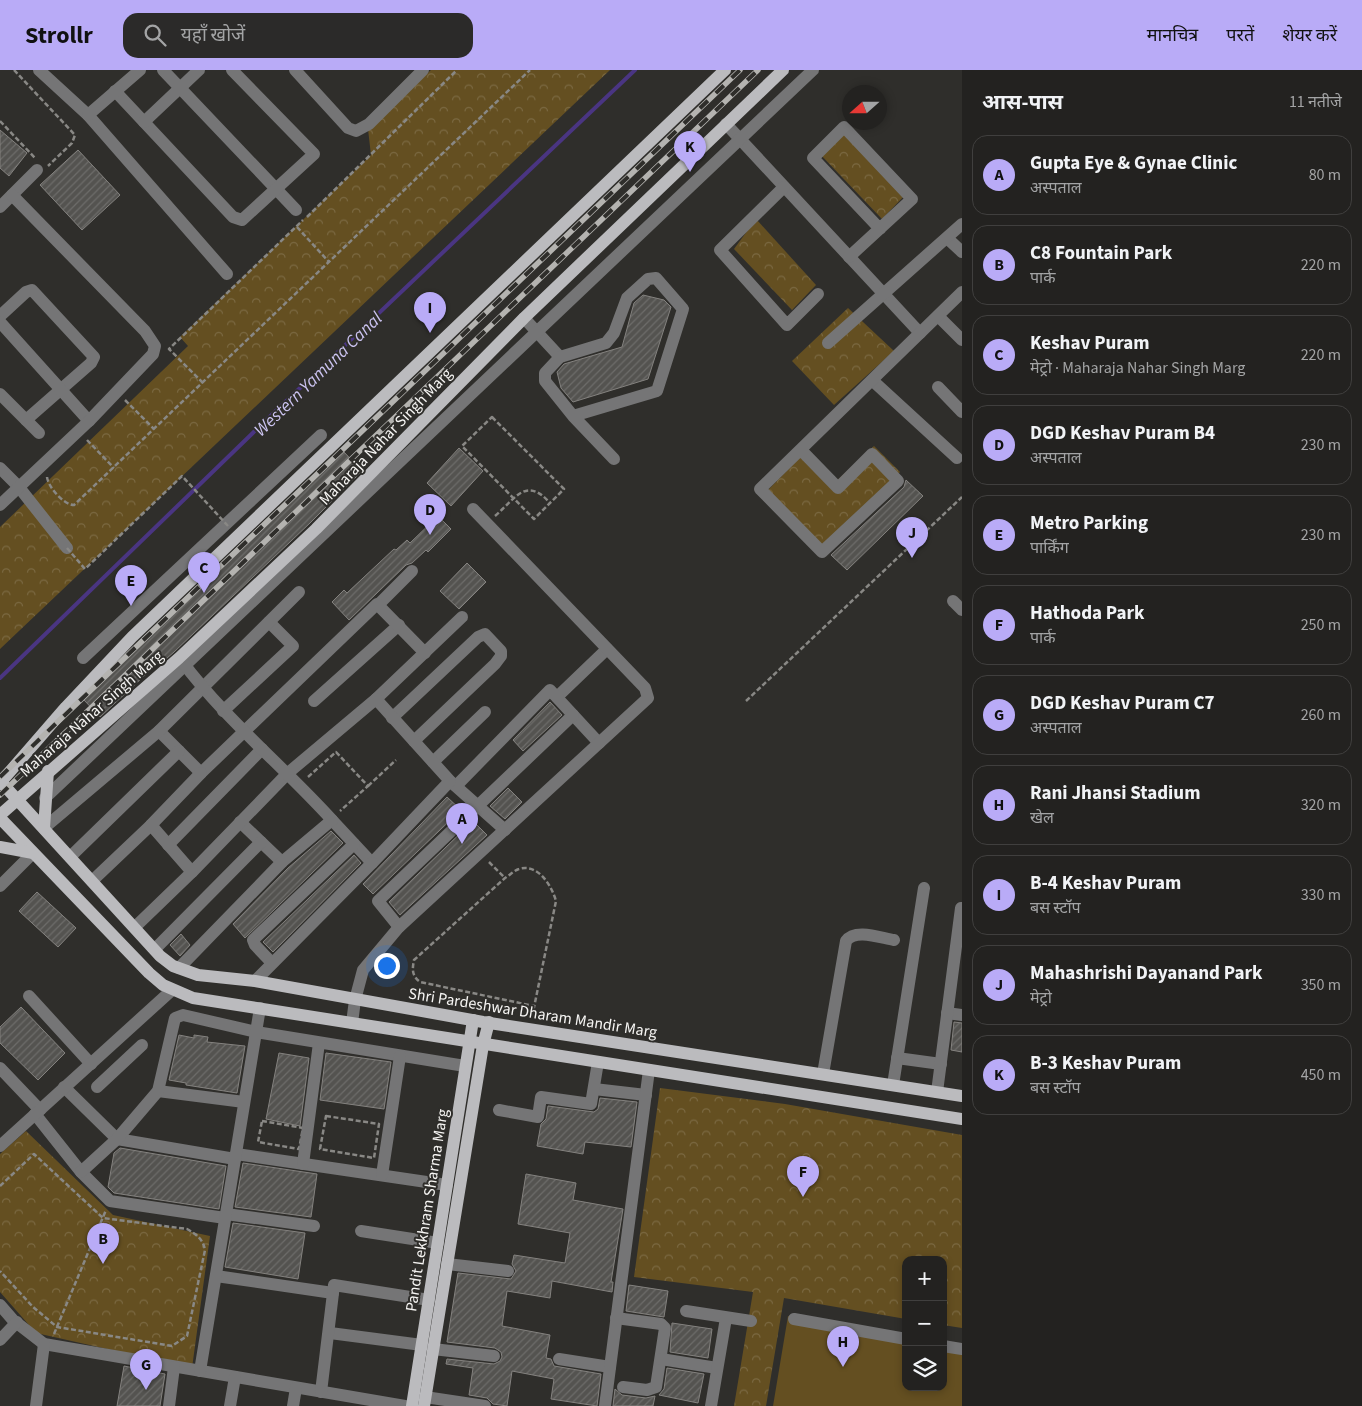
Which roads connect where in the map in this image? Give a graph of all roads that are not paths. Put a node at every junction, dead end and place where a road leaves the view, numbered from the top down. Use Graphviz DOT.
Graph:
graph roads {
  1 [pos="39,70"];
  2 [pos="140,70"];
  3 [pos="163,70"];
  4 [pos="198,70"];
  5 [pos="232,70"];
  6 [pos="295,70"];
  7 [pos="423,70"];
  8 [pos="725,70"];
  9 [pos="783,70"];
  10 [pos="813,70"];
  11 [pos="180,88"];
  12 [pos="115,91"];
  13 [pos="88,115"];
  14 [pos="144,122"];
  15 [pos="726,124"];
  16 [pos="740,139"];
  17 [pos="39,165"];
  18 [pos="784,187"];
  19 [pos="277,189"];
  20 [pos="4,202"];
  21 [pos="296,210"];
  22 [pos="962,224"];
  23 [pos="880,229"];
  24 [pos="947,238"];
  25 [pos="962,252"];
  26 [pos="850,257"];
  27 [pos="227,274"];
  28 [pos="962,292"];
  29 [pos="883,293"];
  30 [pos="818,294"];
  31 [pos="0,316"];
  32 [pos="938,316"];
  33 [pos="524,318"];
  34 [pos="0,322"];
  35 [pos="538,332"];
  36 [pos="920,333"];
  37 [pos="962,340"];
  38 [pos="828,343"];
  39 [pos="560,357"];
  40 [pos="873,381"];
  41 [pos="938,387"];
  42 [pos="60,391"];
  43 [pos="0,394"];
  44 [pos="962,412"];
  45 [pos="573,416"];
  46 [pos="26,420"];
  47 [pos="89,420"];
  48 [pos="39,433"];
  49 [pos="321,435"];
  50 [pos="801,450"];
  51 [pos="957,458"];
  52 [pos="614,459"];
  53 [pos="0,468"];
  54 [pos="18,486"];
  55 [pos="0,505"];
  56 [pos="344,508"];
  57 [pos="473,509"];
  58 [pos="67,548"];
  59 [pos="412,571"];
  60 [pos="299,592"];
  61 [pos="379,604"];
  62 [pos="462,617"];
  63 [pos="269,622"];
  64 [pos="399,625"];
  65 [pos="103,639"];
  66 [pos="608,649"];
  67 [pos="425,653"];
  68 [pos="116,654"];
  69 [pos="83,658"];
  70 [pos="182,662"];
  71 [pos="163,678"];
  72 [pos="202,688"];
  73 [pos="557,697"];
  74 [pos="376,700"];
  75 [pos="314,701"];
  76 [pos="126,703"];
  77 [pos="223,711"];
  78 [pos="135,712"];
  79 [pos="485,712"];
  80 [pos="573,715"];
  81 [pos="392,718"];
  82 [pos="159,731"];
  83 [pos="244,732"];
  84 [pos="414,741"];
  85 [pos="599,743"];
  86 [pos="262,749"];
  87 [pos="179,751"];
  88 [pos="433,762"];
  89 [pos="48,771"];
  90 [pos="201,773"];
  91 [pos="288,773"];
  92 [pos="0,782"];
  93 [pos="453,784"];
  94 [pos="45,798"];
  95 [pos="18,799"];
  96 [pos="478,806"];
  97 [pos="335,816"];
  98 [pos="0,817"];
  99 [pos="240,822"];
  100 [pos="151,825"];
  101 [pos="44,828"];
  102 [pos="505,830"];
  103 [pos="261,842"];
  104 [pos="354,844"];
  105 [pos="168,845"];
  106 [pos="0,847"];
  107 [pos="33,853"];
  108 [pos="70,857"];
  109 [pos="282,862"];
  110 [pos="372,863"];
  111 [pos="192,872"];
  112 [pos="92,880"];
  113 [pos="0,886"];
  114 [pos="924,888"];
  115 [pos="961,908"];
  116 [pos="134,927"];
  117 [pos="399,927"];
  118 [pos="894,940"];
  119 [pos="155,949"];
  120 [pos="272,963"];
  121 [pos="179,968"];
  122 [pos="255,981"];
  123 [pos="172,990"];
  124 [pos="29,996"];
  125 [pos="355,1000"];
  126 [pos="260,1008"];
  127 [pos="947,1013"];
  128 [pos="962,1015"];
  129 [pos="473,1020"];
  130 [pos="489,1022"];
  131 [pos="352,1023"];
  132 [pos="256,1032"];
  133 [pos="319,1043"];
  134 [pos="469,1043"];
  135 [pos="142,1045"];
  136 [pos="482,1045"];
  137 [pos="103,1052"];
  138 [pos="400,1056"];
  139 [pos="897,1058"];
  140 [pos="598,1062"];
  141 [pos="91,1064"];
  142 [pos="941,1064"];
  143 [pos="465,1066"];
  144 [pos="0,1068"];
  145 [pos="117,1068"];
  146 [pos="649,1070"];
  147 [pos="823,1074"];
  148 [pos="893,1085"];
  149 [pos="64,1087"];
  150 [pos="97,1087"];
  151 [pos="594,1089"];
  152 [pos="158,1091"];
  153 [pos="937,1092"];
  154 [pos="646,1096"];
  155 [pos="962,1096"];
  156 [pos="244,1102"];
  157 [pos="499,1110"];
  158 [pos="37,1112"];
  159 [pos="962,1119"];
  160 [pos="117,1139"];
  161 [pos="0,1146"];
  162 [pos="235,1156"];
  163 [pos="302,1164"];
  164 [pos="81,1172"];
  165 [pos="382,1175"];
  166 [pos="447,1185"];
  167 [pos="225,1216"];
  168 [pos="314,1226"];
  169 [pos="361,1231"];
  170 [pos="438,1243"];
  171 [pos="447,1264"];
  172 [pos="508,1271"];
  173 [pos="216,1276"];
  174 [pos="333,1293"];
  175 [pos="429,1300"];
  176 [pos="0,1305"];
  177 [pos="686,1311"];
  178 [pos="616,1318"];
  179 [pos="726,1318"];
  180 [pos="794,1319"];
  181 [pos="751,1321"];
  182 [pos="17,1322"];
  183 [pos="330,1333"];
  184 [pos="902,1338"];
  185 [pos="0,1340"];
  186 [pos="44,1344"];
  187 [pos="427,1347"];
  188 [pos="947,1347"];
  189 [pos="962,1349"];
  190 [pos="494,1356"];
  191 [pos="559,1359"];
  192 [pos="661,1359"];
  193 [pos="174,1367"];
  194 [pos="610,1367"];
  195 [pos="717,1368"];
  196 [pos="200,1371"];
  197 [pos="235,1378"];
  198 [pos="622,1387"];
  199 [pos="296,1388"];
  200 [pos="321,1392"];
  201 [pos="424,1401"];
  202 [pos="36,1406"];
  203 [pos="169,1406"];
  204 [pos="230,1406"];
  205 [pos="293,1406"];
  206 [pos="405,1406"];
  207 [pos="412,1406"];
  208 [pos="485,1406"];
  209 [pos="604,1406"];
  210 [pos="711,1406"];
  1 -- 13 [label="street"];
  2 -- 12 [label="street"];
  3 -- 11 [label="street"];
  4 -- 11 [label="street"];
  5 -- 19 [label="street"];
  6 -- 7 [label="street"];
  8 -- 68 [label="main road, Maharaja Nahar Singh Marg"];
  9 -- 15 [label="main road, Maharaja Nahar Singh Marg"];
  10 -- 16 [label="street"];
  11 -- 14 [label="street"];
  11 -- 19 [label="street"];
  12 -- 13 [label="street"];
  12 -- 14 [label="street"];
  13 -- 27 [label="street"];
  14 -- 19 [label="street"];
  15 -- 16 [label="street"];
  15 -- 33 [label="main road, Maharaja Nahar Singh Marg"];
  16 -- 18 [label="street"];
  16 -- 35 [label="street"];
  17 -- 20 [label="street"];
  18 -- 26 [label="street"];
  18 -- 30 [label="street"];
  19 -- 21 [label="street"];
  20 -- 47 [label="street"];
  22 -- 24 [label="street"];
  23 -- 23 [label="street"];
  23 -- 26 [label="street"];
  24 -- 25 [label="street"];
  24 -- 29 [label="street"];
  26 -- 29 [label="street"];
  28 -- 32 [label="street"];
  29 -- 36 [label="street"];
  29 -- 38 [label="street"];
  31 -- 42 [label="street"];
  32 -- 36 [label="street"];
  32 -- 37 [label="street"];
  33 -- 35 [label="street"];
  33 -- 56 [label="main road, Maharaja Nahar Singh Marg"];
  34 -- 42 [label="street"];
  35 -- 39 [label="street"];
  35 -- 56 [label="street"];
  36 -- 40 [label="street"];
  39 -- 45 [label="street"];
  39 -- 45 [label="street"];
  40 -- 50 [label="street"];
  40 -- 51 [label="street"];
  41 -- 44 [label="street"];
  42 -- 46 [label="street"];
  42 -- 47 [label="street"];
  43 -- 46 [label="street"];
  45 -- 52 [label="street"];
  46 -- 48 [label="street"];
  47 -- 54 [label="street"];
  49 -- 65 [label="street"];
  50 -- 50 [label="street"];
  53 -- 54 [label="street"];
  54 -- 55 [label="street"];
  54 -- 58 [label="street"];
  56 -- 70 [label="main road, Maharaja Nahar Singh Marg"];
  57 -- 66 [label="street"];
  59 -- 61 [label="street"];
  60 -- 63 [label="street"];
  61 -- 64 [label="street"];
  61 -- 83 [label="street"];
  62 -- 67 [label="street"];
  63 -- 72 [label="street"];
  63 -- 77 [label="street"];
  64 -- 67 [label="street"];
  64 -- 75 [label="street"];
  65 -- 68 [label="street"];
  65 -- 69 [label="street"];
  66 -- 73 [label="street"];
  66 -- 85 [label="street"];
  67 -- 74 [label="street"];
  68 -- 92 [label="main road, Maharaja Nahar Singh Marg"];
  70 -- 71 [label="main road, Maharaja Nahar Singh Marg"];
  70 -- 72 [label="street"];
  71 -- 76 [label="main road, Maharaja Nahar Singh Marg"];
  71 -- 78 [label="street"];
  72 -- 77 [label="street"];
  72 -- 82 [label="street"];
  73 -- 80 [label="street"];
  73 -- 93 [label="street"];
  74 -- 81 [label="street"];
  74 -- 91 [label="street"];
  76 -- 78 [label="street"];
  76 -- 89 [label="main road, Maharaja Nahar Singh Marg"];
  77 -- 83 [label="street"];
  78 -- 94 [label="street"];
  79 -- 88 [label="street"];
  80 -- 85 [label="street"];
  80 -- 96 [label="street"];
  81 -- 84 [label="street"];
  81 -- 84 [label="street"];
  82 -- 87 [label="street"];
  82 -- 101 [label="street"];
  83 -- 86 [label="street"];
  83 -- 90 [label="street"];
  84 -- 88 [label="street"];
  85 -- 102 [label="street"];
  86 -- 91 [label="street"];
  86 -- 105 [label="street"];
  87 -- 90 [label="street"];
  87 -- 108 [label="street"];
  88 -- 93 [label="street"];
  89 -- 94 [label="main road"];
  89 -- 95 [label="main road, Maharaja Nahar Singh Marg"];
  90 -- 100 [label="street"];
  91 -- 97 [label="street"];
  91 -- 99 [label="street"];
  92 -- 95 [label="main road, Shri Pardeshwar Dharam Mandir Marg"];
  93 -- 96 [label="street"];
  93 -- 110 [label="street"];
  94 -- 101 [label="main road"];
  95 -- 98 [label="main road, Maharaja Nahar Singh Marg"];
  95 -- 101 [label="main road, Shri Pardeshwar Dharam Mandir Marg"];
  96 -- 102 [label="street"];
  96 -- 117 [label="street"];
  97 -- 104 [label="street"];
  97 -- 109 [label="street"];
  98 -- 107 [label="main road"];
  99 -- 103 [label="street"];
  99 -- 111 [label="street"];
  100 -- 105 [label="street"];
  100 -- 112 [label="street"];
  101 -- 108 [label="main road, Shri Pardeshwar Dharam Mandir Marg"];
  102 -- 117 [label="street"];
  103 -- 109 [label="street"];
  103 -- 119 [label="street"];
  104 -- 110 [label="street"];
  104 -- 120 [label="street"];
  105 -- 111 [label="street"];
  106 -- 107 [label="main road"];
  107 -- 113 [label="street"];
  107 -- 123 [label="main road"];
  108 -- 112 [label="main road, Shri Pardeshwar Dharam Mandir Marg"];
  109 -- 121 [label="street"];
  110 -- 120 [label="street"];
  111 -- 116 [label="street"];
  112 -- 116 [label="main road, Shri Pardeshwar Dharam Mandir Marg"];
  114 -- 139 [label="street"];
  115 -- 127 [label="street"];
  116 -- 119 [label="main road, Shri Pardeshwar Dharam Mandir Marg"];
  117 -- 125 [label="street"];
  118 -- 147 [label="street"];
  119 -- 121 [label="main road, Shri Pardeshwar Dharam Mandir Marg"];
  120 -- 122 [label="street"];
  121 -- 122 [label="main road, Shri Pardeshwar Dharam Mandir Marg"];
  122 -- 125 [label="main road, Shri Pardeshwar Dharam Mandir Marg"];
  123 -- 126 [label="main road"];
  123 -- 137 [label="street"];
  124 -- 141 [label="street"];
  125 -- 129 [label="main road, Shri Pardeshwar Dharam Mandir Marg"];
  125 -- 131 [label="street"];
  126 -- 131 [label="main road"];
  126 -- 132 [label="street"];
  127 -- 128 [label="street"];
  127 -- 142 [label="street"];
  129 -- 130 [label="main road, Shri Pardeshwar Dharam Mandir Marg"];
  129 -- 134 [label="main road, Pandit Lekkhram Sharma Marg"];
  130 -- 136 [label="main road, Pandit Lekkhram Sharma Marg"];
  130 -- 147 [label="main road, Shri Pardeshwar Dharam Mandir Marg"];
  131 -- 134 [label="main road"];
  132 -- 133 [label="street"];
  132 -- 152 [label="street"];
  132 -- 156 [label="street"];
  133 -- 138 [label="street"];
  133 -- 163 [label="street"];
  134 -- 136 [label="main road"];
  134 -- 143 [label="main road, Pandit Lekkhram Sharma Marg"];
  135 -- 145 [label="street"];
  136 -- 140 [label="main road"];
  136 -- 171 [label="main road, Pandit Lekkhram Sharma Marg"];
  137 -- 141 [label="street"];
  137 -- 145 [label="street"];
  138 -- 143 [label="street"];
  138 -- 165 [label="street"];
  139 -- 142 [label="street"];
  139 -- 148 [label="street"];
  140 -- 146 [label="main road"];
  140 -- 151 [label="street"];
  141 -- 149 [label="street"];
  142 -- 153 [label="street"];
  143 -- 166 [label="main road, Pandit Lekkhram Sharma Marg"];
  144 -- 158 [label="street"];
  145 -- 150 [label="street"];
  146 -- 154 [label="street"];
  146 -- 159 [label="main road"];
  147 -- 148 [label="main road, Shri Pardeshwar Dharam Mandir Marg"];
  148 -- 153 [label="main road, Shri Pardeshwar Dharam Mandir Marg"];
  149 -- 158 [label="street"];
  149 -- 160 [label="street"];
  151 -- 154 [label="street"];
  151 -- 157 [label="street"];
  152 -- 156 [label="street"];
  152 -- 160 [label="street"];
  153 -- 155 [label="main road, Shri Pardeshwar Dharam Mandir Marg"];
  154 -- 178 [label="street"];
  156 -- 162 [label="street"];
  158 -- 161 [label="street"];
  158 -- 164 [label="street"];
  160 -- 162 [label="street"];
  160 -- 164 [label="street"];
  162 -- 163 [label="street"];
  162 -- 167 [label="street"];
  163 -- 165 [label="street"];
  164 -- 167 [label="street"];
  165 -- 166 [label="street"];
  166 -- 170 [label="main road, Pandit Lekkhram Sharma Marg"];
  167 -- 168 [label="street"];
  167 -- 173 [label="street"];
  169 -- 170 [label="street"];
  170 -- 175 [label="main road, Pandit Lekkhram Sharma Marg"];
  171 -- 172 [label="street"];
  171 -- 187 [label="main road, Pandit Lekkhram Sharma Marg"];
  173 -- 174 [label="street"];
  173 -- 196 [label="street"];
  174 -- 175 [label="street"];
  174 -- 183 [label="street"];
  175 -- 187 [label="main road, Pandit Lekkhram Sharma Marg"];
  176 -- 182 [label="street"];
  177 -- 179 [label="street"];
  178 -- 192 [label="street"];
  178 -- 194 [label="street"];
  179 -- 181 [label="street"];
  179 -- 195 [label="street"];
  180 -- 184 [label="street"];
  182 -- 185 [label="street"];
  182 -- 186 [label="street"];
  183 -- 187 [label="street"];
  183 -- 200 [label="street"];
  186 -- 193 [label="street"];
  186 -- 202 [label="street"];
  187 -- 190 [label="street"];
  187 -- 201 [label="main road, Pandit Lekkhram Sharma Marg"];
  187 -- 207 [label="main road, Pandit Lekkhram Sharma Marg"];
  188 -- 189 [label="street"];
  191 -- 194 [label="street"];
  192 -- 195 [label="street"];
  192 -- 198 [label="street"];
  193 -- 196 [label="street"];
  193 -- 203 [label="street"];
  194 -- 209 [label="street"];
  195 -- 210 [label="street"];
  196 -- 197 [label="street"];
  197 -- 199 [label="street"];
  197 -- 204 [label="street"];
  199 -- 200 [label="street"];
  199 -- 205 [label="street"];
  200 -- 206 [label="street"];
  201 -- 208 [label="street"];
}
